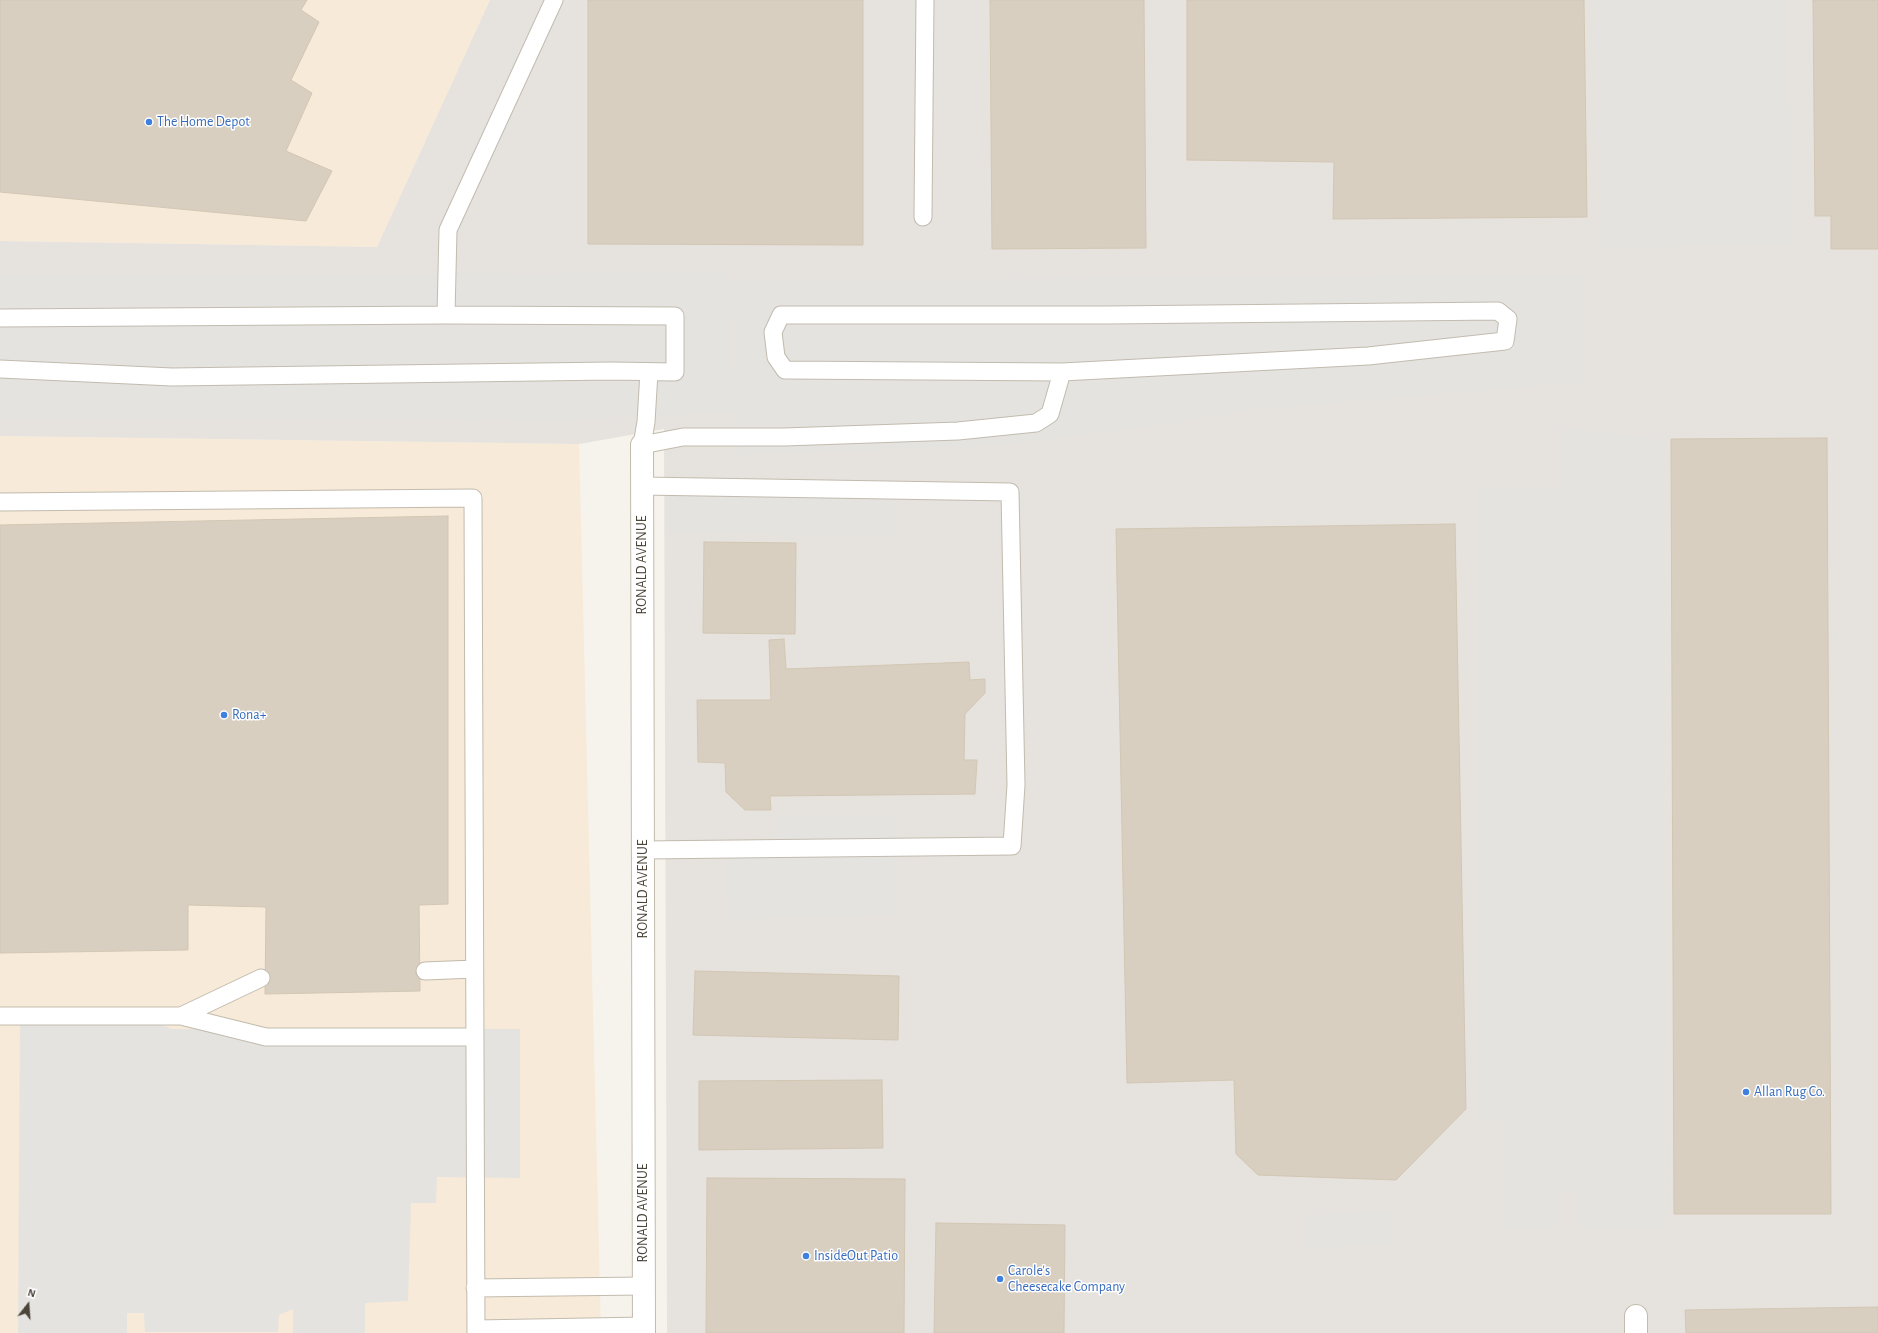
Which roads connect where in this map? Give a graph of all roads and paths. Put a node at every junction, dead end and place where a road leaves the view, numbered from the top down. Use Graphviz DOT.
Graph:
graph roads {
  1 [pos="554,0"];
  2 [pos="925,0"];
  3 [pos="923,217"];
  4 [pos="446,315"];
  5 [pos="0,318"];
  6 [pos="0,369"];
  7 [pos="649,372"];
  8 [pos="1062,372"];
  9 [pos="642,445"];
  10 [pos="642,486"];
  11 [pos="0,502"];
  12 [pos="643,850"];
  13 [pos="474,969"];
  14 [pos="425,971"];
  15 [pos="261,978"];
  16 [pos="0,1016"];
  17 [pos="181,1016"];
  18 [pos="474,1037"];
  19 [pos="643,1286"];
  20 [pos="475,1288"];
  21 [pos="644,1329"];
  22 [pos="476,1331"];
  1 -- 4 [label="lane"];
  2 -- 3 [label="lane"];
  4 -- 5 [label="lane"];
  4 -- 7 [label="lane"];
  6 -- 7 [label="lane"];
  7 -- 9 [label="lane"];
  8 -- 8 [label="lane"];
  8 -- 9 [label="lane"];
  9 -- 10 [label="street, RONALD AVENUE"];
  10 -- 12 [label="street, RONALD AVENUE"];
  10 -- 12 [label="lane"];
  11 -- 13 [label="lane"];
  12 -- 19 [label="street, RONALD AVENUE"];
  13 -- 14 [label="lane"];
  13 -- 18 [label="lane"];
  15 -- 17 [label="lane"];
  16 -- 17 [label="lane"];
  17 -- 18 [label="lane"];
  18 -- 20 [label="lane"];
  19 -- 20 [label="lane"];
  19 -- 21 [label="street, RONALD AVENUE"];
  20 -- 22 [label="lane"];
  21 -- 22 [label="lane"];
}
